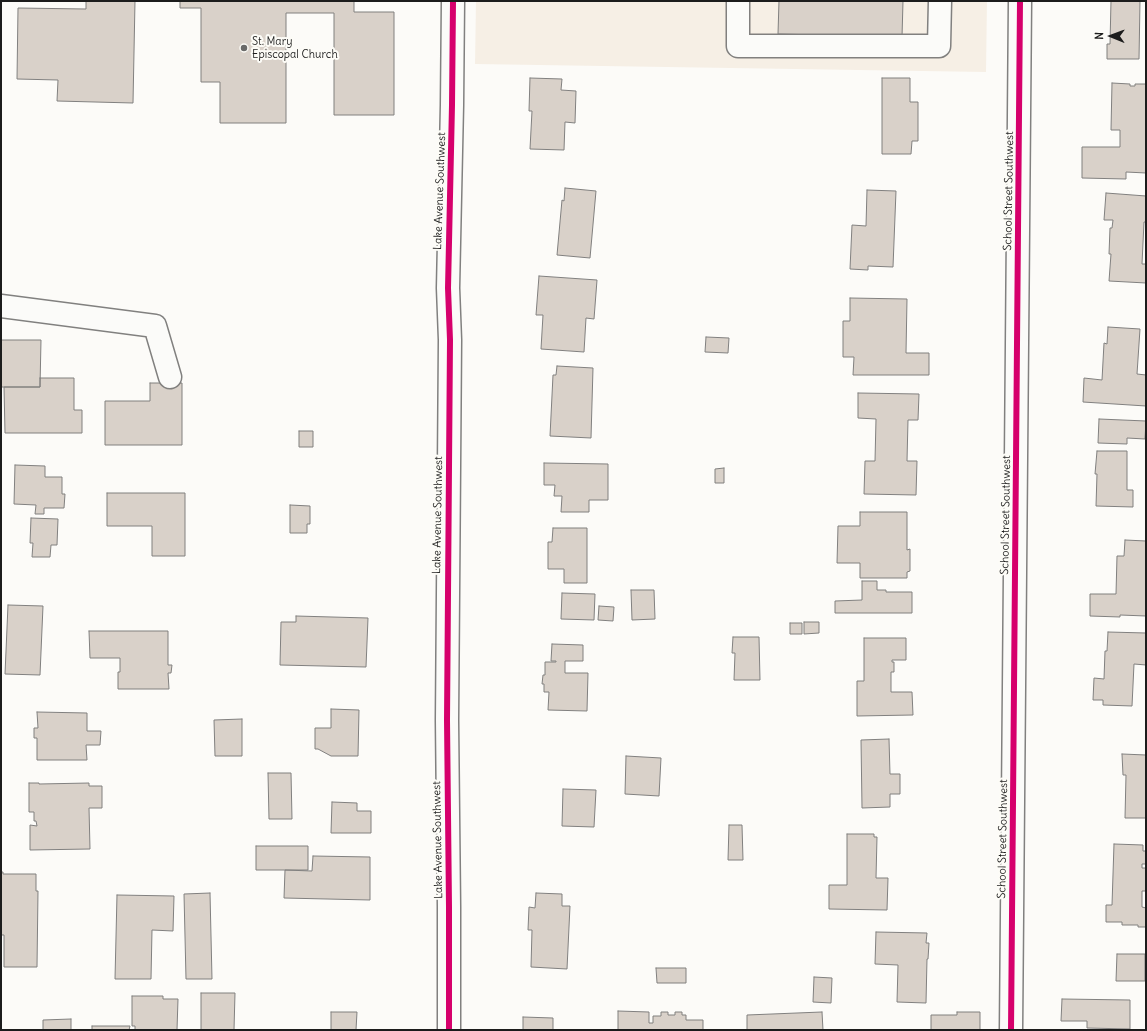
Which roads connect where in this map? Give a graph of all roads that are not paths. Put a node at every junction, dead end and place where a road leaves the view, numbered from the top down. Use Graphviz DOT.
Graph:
graph roads {
  1 [pos="453,1"];
  2 [pos="738,1"];
  3 [pos="940,1"];
  4 [pos="1020,1"];
  5 [pos="1,306"];
  6 [pos="170,377"];
  7 [pos="449,1030"];
  8 [pos="1011,1030"];
  1 -- 7 [label="street, Lake Avenue Southwest"];
  2 -- 3 [label="street"];
  4 -- 8 [label="street, School Street Southwest"];
  5 -- 6 [label="street"];
}
